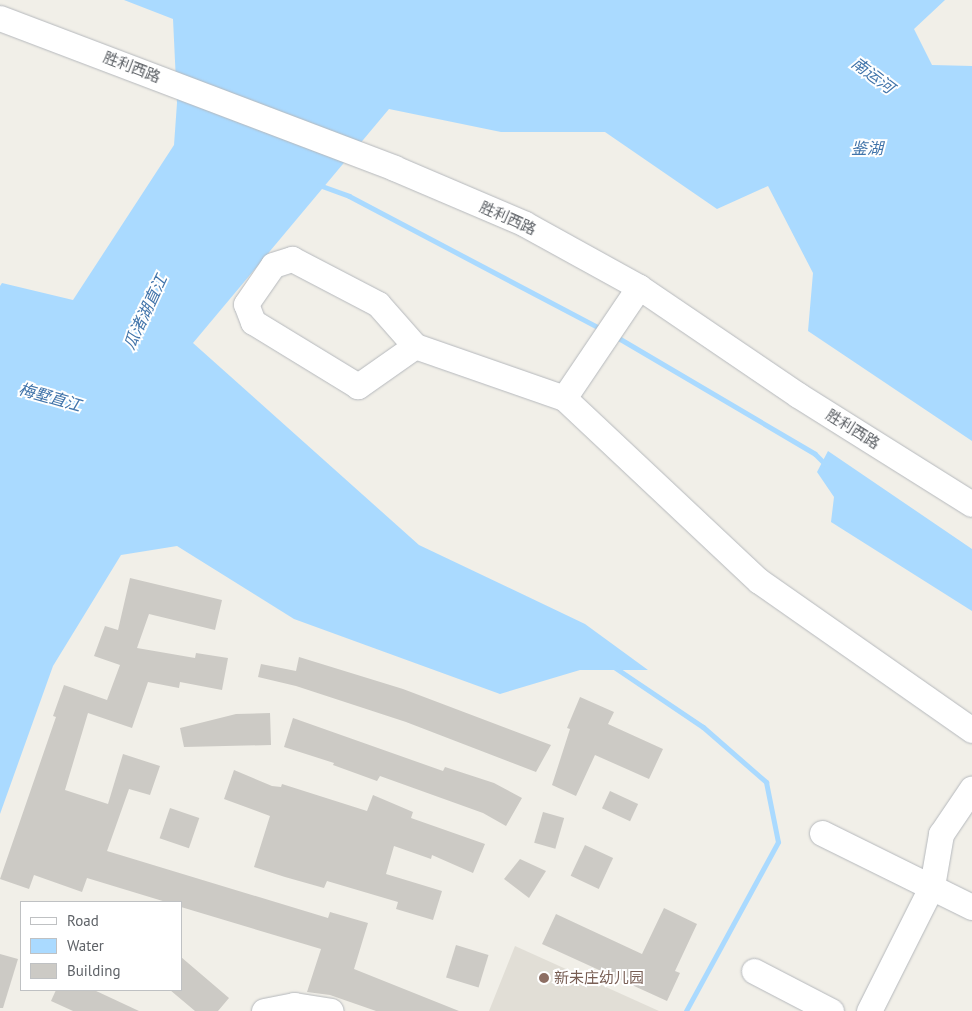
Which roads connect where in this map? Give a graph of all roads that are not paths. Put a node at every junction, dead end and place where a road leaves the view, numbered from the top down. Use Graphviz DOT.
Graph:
graph roads {
  1 [pos="0,18"];
  2 [pos="639,287"];
  3 [pos="415,346"];
  4 [pos="564,398"];
  5 [pos="972,504"];
  6 [pos="972,730"];
  7 [pos="972,788"];
  8 [pos="822,833"];
  9 [pos="932,886"];
  10 [pos="972,907"];
  11 [pos="754,971"];
  12 [pos="264,1011"];
  13 [pos="331,1011"];
  14 [pos="830,1011"];
  15 [pos="869,1011"];
  1 -- 2 [label="street, 胜利西路"];
  2 -- 4 [label="street"];
  2 -- 5 [label="street, 胜利西路"];
  3 -- 3 [label="street"];
  3 -- 4 [label="street"];
  4 -- 6 [label="street"];
  7 -- 9 [label="street"];
  8 -- 9 [label="street"];
  9 -- 10 [label="street"];
  9 -- 15 [label="street"];
  11 -- 14 [label="street"];
  12 -- 13 [label="street"];
}
